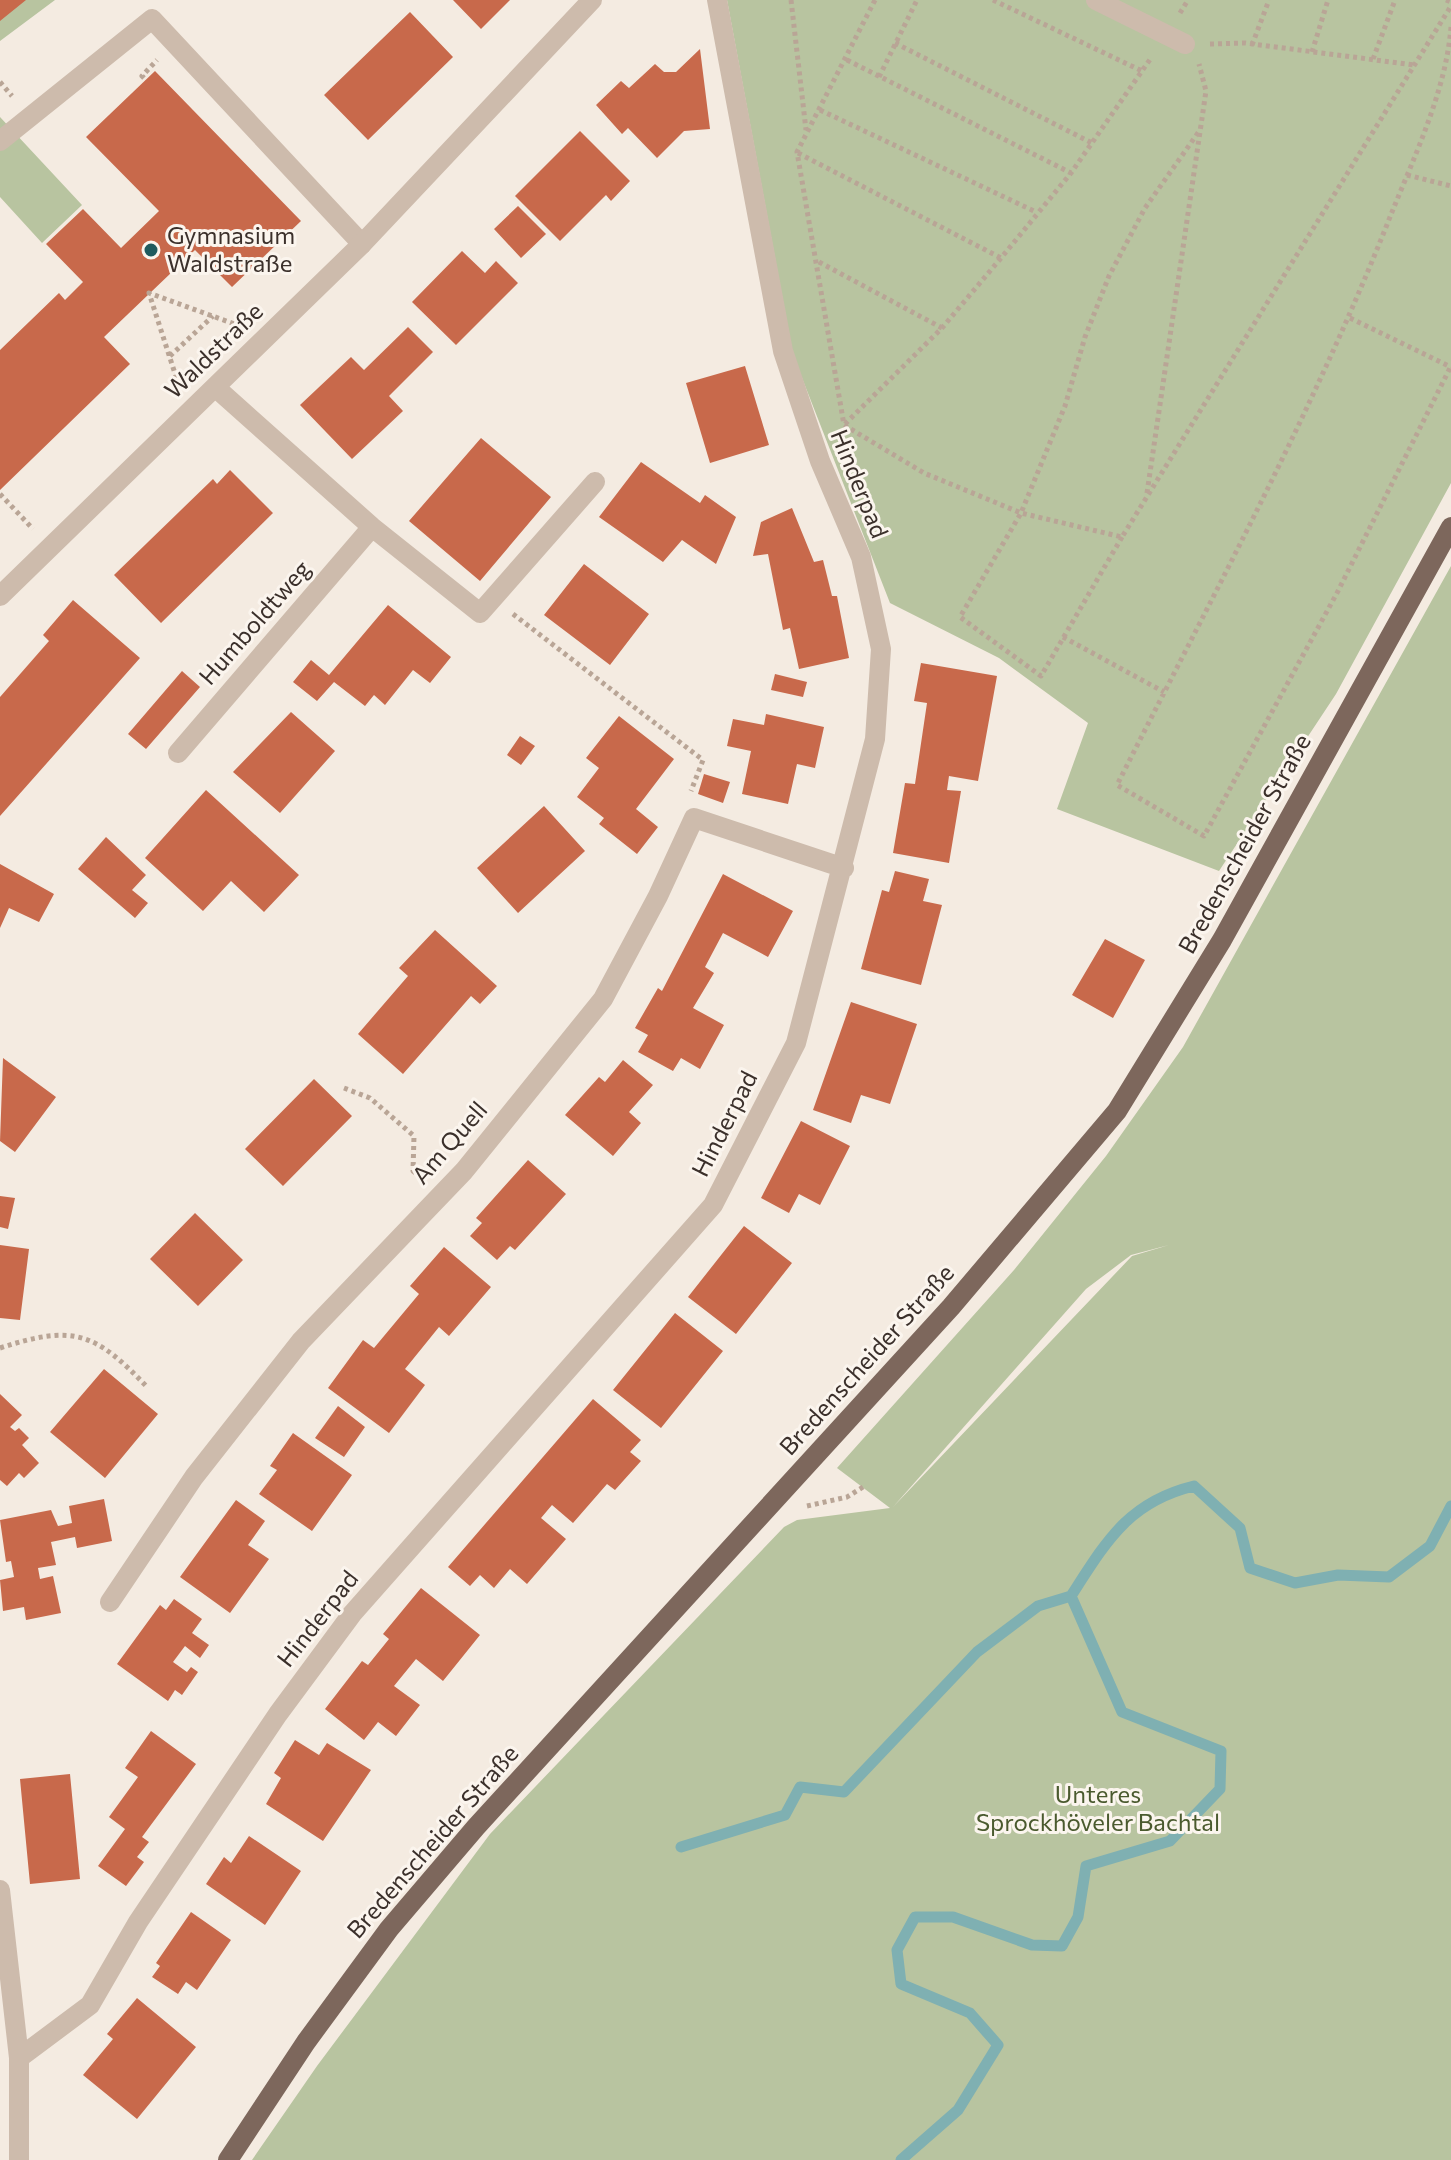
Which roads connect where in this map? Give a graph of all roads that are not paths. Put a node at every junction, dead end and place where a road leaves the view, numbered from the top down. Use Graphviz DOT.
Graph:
graph roads {
  1 [pos="592,0"];
  2 [pos="717,0"];
  3 [pos="1096,0"];
  4 [pos="1176,40"];
  5 [pos="0,141"];
  6 [pos="362,244"];
  7 [pos="215,387"];
  8 [pos="595,482"];
  9 [pos="372,527"];
  10 [pos="1451,527"];
  11 [pos="0,596"];
  12 [pos="178,753"];
  13 [pos="844,868"];
  14 [pos="110,1602"];
  15 [pos="0,1890"];
  16 [pos="19,2058"];
  17 [pos="19,2160"];
  18 [pos="228,2160"];
  1 -- 6 [label="street, Waldstraße"];
  2 -- 13 [label="street, Hinderpad"];
  3 -- 4 [label="street"];
  5 -- 6 [label="street"];
  6 -- 7 [label="street, Waldstraße"];
  7 -- 9 [label="street"];
  7 -- 11 [label="street, Waldstraße"];
  8 -- 9 [label="street"];
  9 -- 12 [label="street, Humboldtweg"];
  10 -- 18 [label="main road, Bredenscheider Straße"];
  13 -- 14 [label="street, Am Quell"];
  13 -- 16 [label="street, Hinderpad"];
  15 -- 16 [label="street"];
  16 -- 17 [label="street"];
}
